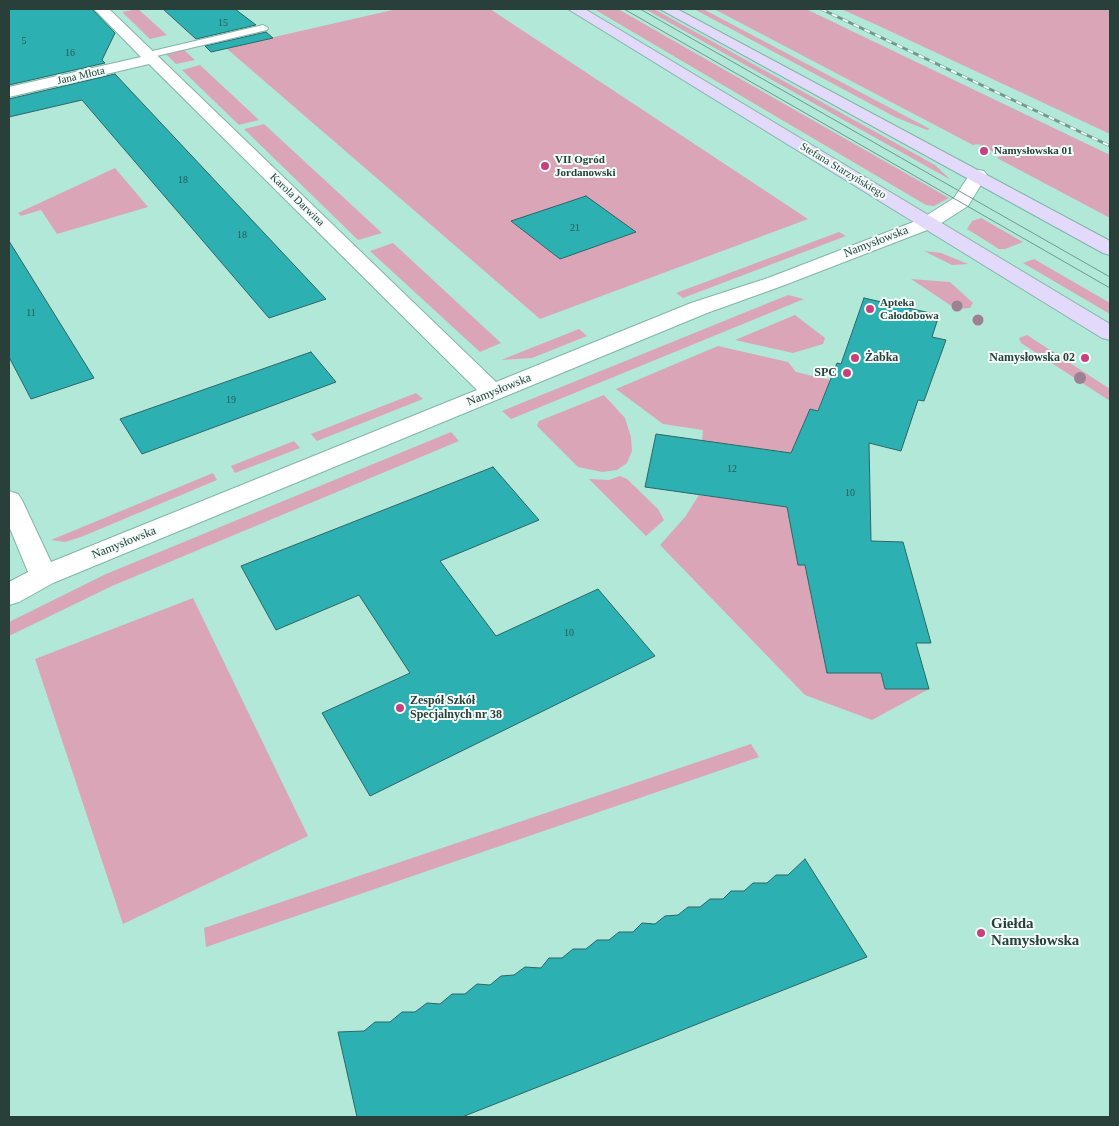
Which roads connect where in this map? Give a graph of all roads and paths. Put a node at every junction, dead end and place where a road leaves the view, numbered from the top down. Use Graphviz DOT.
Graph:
graph roads {
  1 [pos="101,9"];
  2 [pos="575,9"];
  3 [pos="668,9"];
  4 [pos="264,28"];
  5 [pos="150,57"];
  6 [pos="9,92"];
  7 [pos="978,175"];
  8 [pos="928,223"];
  9 [pos="1110,248"];
  10 [pos="1110,333"];
  11 [pos="493,392"];
  12 [pos="9,500"];
  13 [pos="43,576"];
  14 [pos="9,595"];
  1 -- 5 [label="street, Karola Darwina"];
  2 -- 8 [label="main road, Stefana Starzyńskiego"];
  3 -- 7 [label="main road"];
  4 -- 5 [label="lane"];
  5 -- 6 [label="street, Jana Młota"];
  5 -- 11 [label="street, Karola Darwina"];
  7 -- 8 [label="street, Namysłowska"];
  7 -- 9 [label="main road"];
  8 -- 10 [label="main road, Stefana Starzyńskiego"];
  8 -- 11 [label="street, Namysłowska"];
  11 -- 13 [label="street, Namysłowska"];
  12 -- 13 [label="street"];
  13 -- 14 [label="street, Namysłowska"];
}
